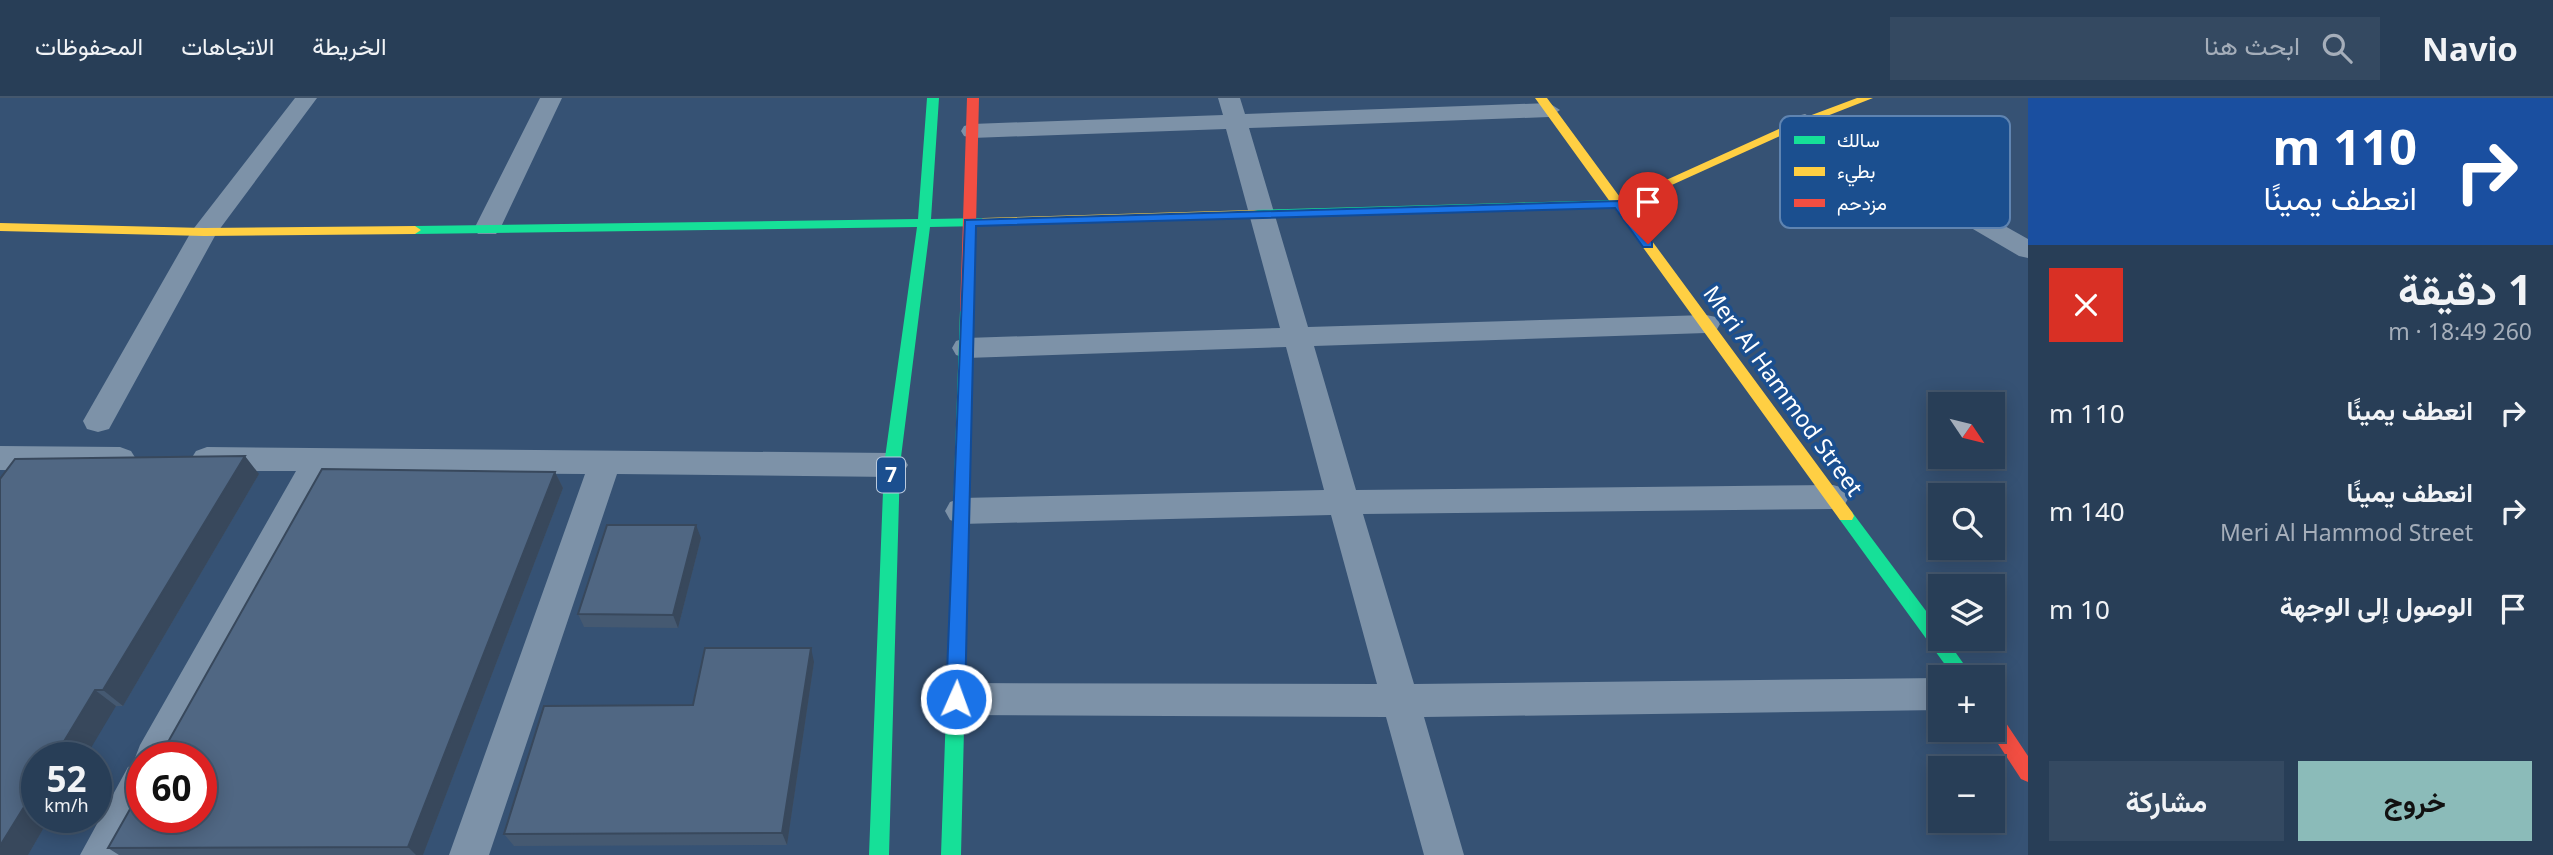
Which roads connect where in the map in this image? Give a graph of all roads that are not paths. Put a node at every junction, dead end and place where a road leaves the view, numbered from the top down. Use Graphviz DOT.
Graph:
graph roads {
  1 [pos="306,98"];
  2 [pos="551,98"];
  3 [pos="933,98"];
  4 [pos="973,98"];
  5 [pos="1857,99"];
  6 [pos="1545,104"];
  7 [pos="1233,109"];
  8 [pos="1817,116"];
  9 [pos="972,131"];
  10 [pos="1780,132"];
  11 [pos="1619,204"];
  12 [pos="1264,214"];
  13 [pos="970,222"];
  14 [pos="924,224"];
  15 [pos="0,227"];
  16 [pos="1990,228"];
  17 [pos="487,229"];
  18 [pos="204,232"];
  19 [pos="2028,250"];
  20 [pos="1706,324"];
  21 [pos="1298,337"];
  22 [pos="966,348"];
  23 [pos="98,421"];
  24 [pos="2,460"];
  25 [pos="318,460"];
  26 [pos="605,463"];
  27 [pos="891,466"];
  28 [pos="1833,497"];
  29 [pos="1345,502"];
  30 [pos="961,511"];
  31 [pos="1955,665"];
  32 [pos="1928,694"];
  33 [pos="956,699"];
  34 [pos="1401,701"];
  35 [pos="2005,738"];
  36 [pos="163,742"];
  37 [pos="2028,773"];
  38 [pos="126,809"];
  39 [pos="100,855"];
  40 [pos="469,855"];
  41 [pos="879,855"];
  42 [pos="951,855"];
  43 [pos="1444,855"];
  1 -- 18 [label="street"];
  2 -- 17 [label="street"];
  3 -- 14 [label="street, 7"];
  4 -- 9 [label="street"];
  5 -- 8 [label="street"];
  6 -- 7 [label="street"];
  6 -- 11 [label="street, Meri Al Hammod Street"];
  7 -- 9 [label="street"];
  7 -- 12 [label="street"];
  9 -- 13 [label="street"];
  10 -- 11 [label="street"];
  11 -- 12 [label="street"];
  11 -- 20 [label="street, Meri Al Hammod Street"];
  12 -- 13 [label="street"];
  12 -- 21 [label="street"];
  13 -- 14 [label="street"];
  13 -- 22 [label="street"];
  14 -- 17 [label="street"];
  14 -- 27 [label="street, 7"];
  15 -- 18 [label="street"];
  16 -- 19 [label="street"];
  17 -- 18 [label="street"];
  18 -- 23 [label="street"];
  20 -- 21 [label="street"];
  20 -- 28 [label="street, Meri Al Hammod Street"];
  21 -- 22 [label="street"];
  21 -- 29 [label="street"];
  22 -- 30 [label="street"];
  24 -- 25 [label="street"];
  25 -- 26 [label="street"];
  25 -- 36 [label="street"];
  26 -- 27 [label="street"];
  26 -- 40 [label="street"];
  27 -- 41 [label="street, 7"];
  28 -- 29 [label="street"];
  28 -- 31 [label="street, Meri Al Hammod Street"];
  29 -- 30 [label="street"];
  29 -- 34 [label="street"];
  30 -- 33 [label="street"];
  32 -- 34 [label="street"];
  33 -- 34 [label="street"];
  33 -- 42 [label="street"];
  34 -- 43 [label="street"];
  35 -- 37 [label="street"];
  38 -- 39 [label="street"];
}
